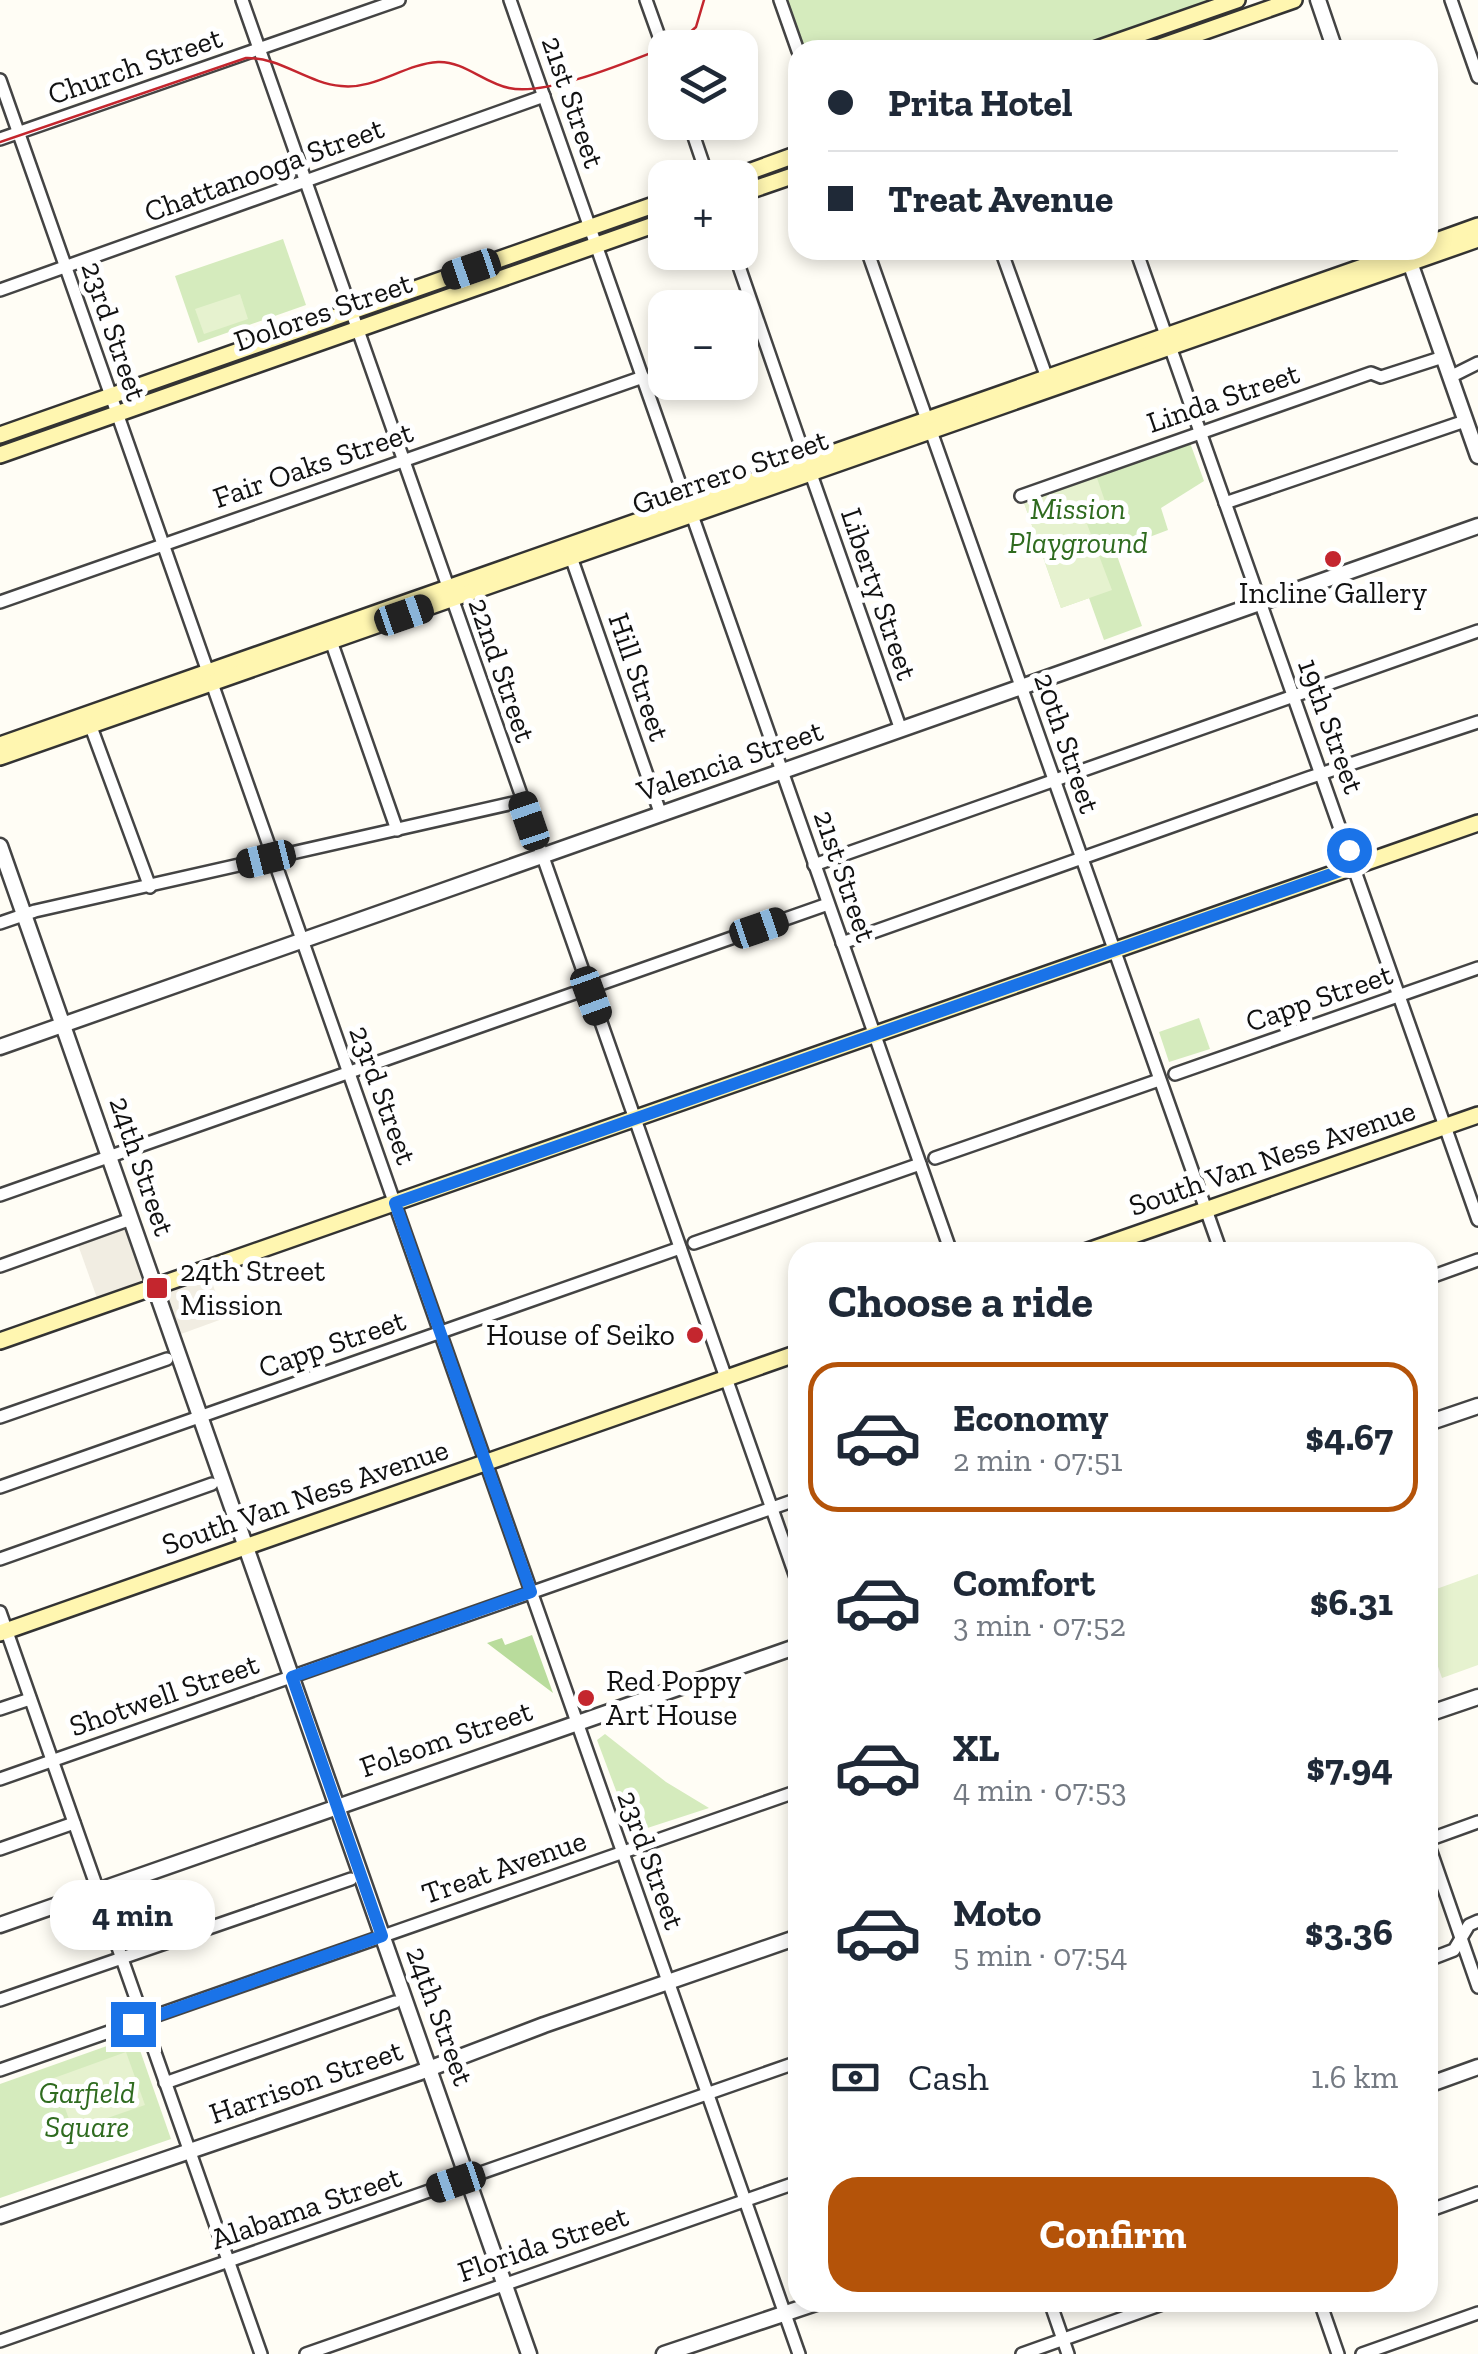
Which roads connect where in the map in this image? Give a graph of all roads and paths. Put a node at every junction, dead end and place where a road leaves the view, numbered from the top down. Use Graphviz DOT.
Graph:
graph roads {
  1 [pos="242,0"];
  2 [pos="399,0"];
  3 [pos="510,0"];
  4 [pos="646,0"];
  5 [pos="780,0"];
  6 [pos="1237,0"];
  7 [pos="1294,0"];
  8 [pos="1318,0"];
  9 [pos="1451,0"];
  10 [pos="376,4"];
  11 [pos="1192,16"];
  12 [pos="657,30"];
  13 [pos="1198,34"];
  14 [pos="794,40"];
  15 [pos="1123,40"];
  16 [pos="1180,40"];
  17 [pos="1332,40"];
  18 [pos="259,49"];
  19 [pos="1478,77"];
  20 [pos="0,80"];
  21 [pos="544,96"];
  22 [pos="19,132"];
  23 [pos="0,139"];
  24 [pos="788,158"];
  25 [pos="758,169"];
  26 [pos="788,177"];
  27 [pos="304,182"];
  28 [pos="758,188"];
  29 [pos="648,207"];
  30 [pos="1478,226"];
  31 [pos="590,227"];
  32 [pos="648,227"];
  33 [pos="1478,239"];
  34 [pos="1438,240"];
  35 [pos="596,245"];
  36 [pos="1438,248"];
  37 [pos="871,260"];
  38 [pos="1005,260"];
  39 [pos="1140,260"];
  40 [pos="1391,260"];
  41 [pos="1410,260"];
  42 [pos="64,267"];
  43 [pos="471,269"];
  44 [pos="740,270"];
  45 [pos="477,287"];
  46 [pos="0,290"];
  47 [pos="350,312"];
  48 [pos="356,329"];
  49 [pos="1168,341"];
  50 [pos="1443,357"];
  51 [pos="1478,363"];
  52 [pos="1450,377"];
  53 [pos="643,378"];
  54 [pos="1046,378"];
  55 [pos="110,396"];
  56 [pos="116,414"];
  57 [pos="1465,421"];
  58 [pos="929,425"];
  59 [pos="1200,432"];
  60 [pos="0,434"];
  61 [pos="0,454"];
  62 [pos="1478,456"];
  63 [pos="402,460"];
  64 [pos="809,468"];
  65 [pos="1020,496"];
  66 [pos="1225,502"];
  67 [pos="690,510"];
  68 [pos="1478,526"];
  69 [pos="162,544"];
  70 [pos="570,557"];
  71 [pos="449,594"];
  72 [pos="0,602"];
  73 [pos="1260,603"];
  74 [pos="1478,631"];
  75 [pos="331,641"];
  76 [pos="209,678"];
  77 [pos="1021,688"];
  78 [pos="1293,696"];
  79 [pos="1478,722"];
  80 [pos="90,726"];
  81 [pos="901,730"];
  82 [pos="0,744"];
  83 [pos="0,757"];
  84 [pos="782,772"];
  85 [pos="1322,774"];
  86 [pos="1054,780"];
  87 [pos="522,802"];
  88 [pos="661,815"];
  89 [pos="1478,822"];
  90 [pos="397,830"];
  91 [pos="0,846"];
  92 [pos="541,857"];
  93 [pos="272,858"];
  94 [pos="1081,859"];
  95 [pos="814,865"];
  96 [pos="1354,866"];
  97 [pos="150,887"];
  98 [pos="828,904"];
  99 [pos="24,914"];
  100 [pos="0,922"];
  101 [pos="301,940"];
  102 [pos="842,943"];
  103 [pos="1113,950"];
  104 [pos="1478,968"];
  105 [pos="588,988"];
  106 [pos="1399,996"];
  107 [pos="63,1025"];
  108 [pos="874,1034"];
  109 [pos="0,1047"];
  110 [pos="348,1073"];
  111 [pos="1176,1074"];
  112 [pos="1159,1080"];
  113 [pos="1478,1114"];
  114 [pos="634,1118"];
  115 [pos="1445,1126"];
  116 [pos="110,1157"];
  117 [pos="935,1158"];
  118 [pos="920,1164"];
  119 [pos="0,1195"];
  120 [pos="395,1203"];
  121 [pos="1206,1210"];
  122 [pos="131,1219"];
  123 [pos="1478,1220"];
  124 [pos="947,1242"];
  125 [pos="1114,1242"];
  126 [pos="1217,1242"];
  127 [pos="694,1243"];
  128 [pos="680,1248"];
  129 [pos="1478,1260"];
  130 [pos="0,1266"];
  131 [pos="1438,1274"];
  132 [pos="155,1287"];
  133 [pos="440,1332"];
  134 [pos="0,1342"];
  135 [pos="788,1357"];
  136 [pos="167,1359"];
  137 [pos="726,1378"];
  138 [pos="1478,1406"];
  139 [pos="0,1417"];
  140 [pos="200,1417"];
  141 [pos="1438,1420"];
  142 [pos="486,1462"];
  143 [pos="212,1484"];
  144 [pos="0,1487"];
  145 [pos="788,1502"];
  146 [pos="771,1508"];
  147 [pos="246,1547"];
  148 [pos="788,1555"];
  149 [pos="0,1559"];
  150 [pos="531,1592"];
  151 [pos="0,1612"];
  152 [pos="3,1632"];
  153 [pos="788,1649"];
  154 [pos="292,1677"];
  155 [pos="1478,1697"];
  156 [pos="30,1699"];
  157 [pos="0,1709"];
  158 [pos="1438,1711"];
  159 [pos="576,1722"];
  160 [pos="52,1761"];
  161 [pos="0,1779"];
  162 [pos="788,1794"];
  163 [pos="337,1806"];
  164 [pos="1478,1822"];
  165 [pos="74,1823"];
  166 [pos="1438,1838"];
  167 [pos="0,1849"];
  168 [pos="623,1852"];
  169 [pos="1438,1871"];
  170 [pos="351,1880"];
  171 [pos="98,1890"];
  172 [pos="1478,1921"];
  173 [pos="0,1924"];
  174 [pos="382,1936"];
  175 [pos="1461,1938"];
  176 [pos="788,1940"];
  177 [pos="1438,1956"];
  178 [pos="121,1958"];
  179 [pos="668,1982"];
  180 [pos="1478,1987"];
  181 [pos="0,2000"];
  182 [pos="395,2002"];
  183 [pos="143,2020"];
  184 [pos="788,2066"];
  185 [pos="1478,2067"];
  186 [pos="430,2069"];
  187 [pos="0,2070"];
  188 [pos="1438,2081"];
  189 [pos="165,2083"];
  190 [pos="707,2094"];
  191 [pos="189,2150"];
  192 [pos="468,2178"];
  193 [pos="788,2185"];
  194 [pos="1478,2193"];
  195 [pos="745,2200"];
  196 [pos="1438,2207"];
  197 [pos="0,2216"];
  198 [pos="228,2261"];
  199 [pos="505,2284"];
  200 [pos="794,2312"];
  201 [pos="1053,2312"];
  202 [pos="1140,2312"];
  203 [pos="1323,2312"];
  204 [pos="1478,2313"];
  205 [pos="786,2315"];
  206 [pos="1063,2340"];
  207 [pos="0,2342"];
  208 [pos="261,2354"];
  209 [pos="306,2354"];
  210 [pos="530,2354"];
  211 [pos="664,2354"];
  212 [pos="799,2354"];
  213 [pos="1022,2354"];
  214 [pos="1068,2354"];
  215 [pos="1338,2354"];
  216 [pos="1362,2354"];
  1 -- 18 [label="street, 22nd Street"];
  2 -- 10 [label="street, Church Street"];
  3 -- 21 [label="street, 21st Street"];
  4 -- 12 [label="street"];
  5 -- 14 [label="street"];
  6 -- 11 [label="main road"];
  7 -- 13 [label="main road"];
  8 -- 17 [label="street"];
  9 -- 19 [label="street"];
  10 -- 18 [label="street, Church Street"];
  11 -- 13 [label="main road"];
  11 -- 15 [label="main road"];
  13 -- 16 [label="main road"];
  18 -- 22 [label="street, Church Street"];
  18 -- 27 [label="street, 22nd Street"];
  20 -- 22 [label="street, 23rd Street"];
  21 -- 27 [label="street, Chattanooga Street"];
  21 -- 31 [label="street, 21st Street"];
  22 -- 23 [label="street, Church Street"];
  22 -- 42 [label="street, 23rd Street"];
  24 -- 25 [label="main road"];
  26 -- 28 [label="main road"];
  27 -- 42 [label="street, Chattanooga Street"];
  27 -- 47 [label="street, 22nd Street"];
  29 -- 31 [label="main road, Dolores Street"];
  30 -- 34 [label="main road"];
  31 -- 35 [label="street, 21st Street"];
  31 -- 43 [label="main road, Dolores Street"];
  32 -- 35 [label="main road, Dolores Street"];
  33 -- 36 [label="main road, Guerrero Street"];
  35 -- 45 [label="main road, Dolores Street"];
  35 -- 53 [label="street, 21st Street"];
  37 -- 58 [label="street, 20th Street"];
  38 -- 54 [label="street"];
  39 -- 49 [label="street, 19th Street"];
  40 -- 49 [label="main road, Guerrero Street"];
  41 -- 50 [label="street"];
  42 -- 46 [label="street, Chattanooga Street"];
  42 -- 55 [label="street, 23rd Street"];
  43 -- 45 [label="main road"];
  43 -- 47 [label="main road, Dolores Street"];
  44 -- 64 [label="street, Liberty Street"];
  45 -- 48 [label="main road, Dolores Street"];
  47 -- 48 [label="street, 22nd Street"];
  47 -- 55 [label="main road, Dolores Street"];
  48 -- 56 [label="main road, Dolores Street"];
  48 -- 63 [label="street, 22nd Street"];
  49 -- 54 [label="main road, Guerrero Street"];
  49 -- 58 [label="main road, Guerrero Street"];
  49 -- 59 [label="street, 19th Street"];
  50 -- 52 [label="street"];
  50 -- 59 [label="street, Linda Street"];
  51 -- 52 [label="street"];
  52 -- 57 [label="street"];
  53 -- 63 [label="street, Fair Oaks Street"];
  53 -- 67 [label="street, 21st Street"];
  54 -- 58 [label="main road, Guerrero Street"];
  55 -- 56 [label="street, 23rd Street"];
  55 -- 60 [label="main road, Dolores Street"];
  56 -- 61 [label="main road, Dolores Street"];
  56 -- 69 [label="street, 23rd Street"];
  57 -- 62 [label="street"];
  57 -- 66 [label="street"];
  58 -- 64 [label="main road, Guerrero Street"];
  58 -- 77 [label="street, 20th Street"];
  59 -- 65 [label="street, Linda Street"];
  59 -- 66 [label="street, 19th Street"];
  63 -- 69 [label="street, Fair Oaks Street"];
  63 -- 71 [label="street, 22nd Street"];
  64 -- 67 [label="main road, Guerrero Street"];
  64 -- 81 [label="street, Liberty Street"];
  66 -- 73 [label="street, 19th Street"];
  67 -- 70 [label="main road, Guerrero Street"];
  67 -- 71 [label="main road, Guerrero Street"];
  67 -- 84 [label="street, 21st Street"];
  68 -- 73 [label="street, Valencia Street"];
  69 -- 72 [label="street, Fair Oaks Street"];
  69 -- 76 [label="street, 23rd Street"];
  70 -- 71 [label="main road, Guerrero Street"];
  70 -- 88 [label="street, Hill Street"];
  71 -- 75 [label="main road, Guerrero Street"];
  71 -- 76 [label="main road, Guerrero Street"];
  71 -- 87 [label="street, 22nd Street"];
  73 -- 77 [label="street, Valencia Street"];
  73 -- 78 [label="street, 19th Street"];
  74 -- 78 [label="street"];
  75 -- 76 [label="main road, Guerrero Street"];
  75 -- 90 [label="street"];
  76 -- 80 [label="main road, Guerrero Street"];
  76 -- 82 [label="main road, Guerrero Street"];
  76 -- 93 [label="street, 23rd Street"];
  77 -- 81 [label="street, Valencia Street"];
  77 -- 86 [label="street, 20th Street"];
  78 -- 85 [label="street, 19th Street"];
  78 -- 86 [label="street"];
  79 -- 85 [label="street"];
  80 -- 83 [label="main road, Guerrero Street"];
  80 -- 97 [label="street"];
  81 -- 84 [label="street, Valencia Street"];
  84 -- 88 [label="street, Valencia Street"];
  84 -- 95 [label="street, 21st Street"];
  85 -- 94 [label="street"];
  85 -- 96 [label="street, 19th Street"];
  86 -- 94 [label="street, 20th Street"];
  86 -- 95 [label="street"];
  87 -- 90 [label="street"];
  87 -- 92 [label="street, 22nd Street"];
  88 -- 92 [label="street, Valencia Street"];
  89 -- 96 [label="main road"];
  90 -- 93 [label="street"];
  91 -- 99 [label="street, 24th Street"];
  92 -- 101 [label="street, Valencia Street"];
  92 -- 105 [label="street, 22nd Street"];
  93 -- 97 [label="street"];
  93 -- 101 [label="street, 23rd Street"];
  94 -- 102 [label="street"];
  94 -- 103 [label="street, 20th Street"];
  95 -- 98 [label="street, 21st Street"];
  96 -- 103 [label="main road"];
  96 -- 106 [label="street, 19th Street"];
  97 -- 99 [label="street"];
  98 -- 102 [label="street, 21st Street"];
  98 -- 105 [label="street"];
  99 -- 100 [label="street"];
  99 -- 107 [label="street, 24th Street"];
  101 -- 107 [label="street, Valencia Street"];
  101 -- 110 [label="street, 23rd Street"];
  102 -- 108 [label="street, 21st Street"];
  103 -- 108 [label="main road"];
  103 -- 112 [label="street, 20th Street"];
  104 -- 106 [label="street, Capp Street"];
  105 -- 110 [label="street"];
  105 -- 114 [label="street, 22nd Street"];
  106 -- 111 [label="street, Capp Street"];
  106 -- 115 [label="street, 19th Street"];
  107 -- 109 [label="street, Valencia Street"];
  107 -- 116 [label="street, 24th Street"];
  108 -- 114 [label="main road"];
  108 -- 118 [label="street, 21st Street"];
  110 -- 116 [label="street"];
  110 -- 120 [label="street, 23rd Street"];
  112 -- 117 [label="street"];
  112 -- 121 [label="street, 20th Street"];
  113 -- 115 [label="main road, South Van Ness Avenue"];
  114 -- 120 [label="main road"];
  114 -- 128 [label="street, 22nd Street"];
  115 -- 121 [label="main road, South Van Ness Avenue"];
  115 -- 123 [label="street, 19th Street"];
  116 -- 119 [label="street"];
  116 -- 122 [label="street, 24th Street"];
  118 -- 124 [label="street, 21st Street"];
  118 -- 127 [label="street"];
  120 -- 132 [label="main road"];
  120 -- 133 [label="street, 23rd Street"];
  121 -- 125 [label="main road, South Van Ness Avenue"];
  121 -- 126 [label="street, 20th Street"];
  122 -- 130 [label="street"];
  122 -- 132 [label="street, 24th Street"];
  128 -- 133 [label="street, Capp Street"];
  128 -- 137 [label="street, 22nd Street"];
  129 -- 131 [label="street"];
  132 -- 134 [label="main road"];
  132 -- 140 [label="street, 24th Street"];
  133 -- 140 [label="street, Capp Street"];
  133 -- 142 [label="street, 23rd Street"];
  135 -- 137 [label="main road, South Van Ness Avenue"];
  136 -- 139 [label="street"];
  137 -- 142 [label="main road, South Van Ness Avenue"];
  137 -- 146 [label="street, 22nd Street"];
  138 -- 141 [label="street"];
  140 -- 144 [label="street, Capp Street"];
  140 -- 147 [label="street, 24th Street"];
  142 -- 147 [label="main road, South Van Ness Avenue"];
  142 -- 150 [label="street, 23rd Street"];
  143 -- 149 [label="street"];
  145 -- 146 [label="street, Shotwell Street"];
  146 -- 148 [label="street, 22nd Street"];
  146 -- 150 [label="street, Shotwell Street"];
  147 -- 152 [label="main road, South Van Ness Avenue"];
  147 -- 154 [label="street, 24th Street"];
  150 -- 154 [label="street, Shotwell Street"];
  150 -- 159 [label="street, 23rd Street"];
  151 -- 152 [label="street"];
  152 -- 156 [label="street"];
  153 -- 159 [label="street, Folsom Street"];
  154 -- 160 [label="street, Shotwell Street"];
  154 -- 163 [label="street, 24th Street"];
  155 -- 158 [label="street"];
  156 -- 157 [label="street"];
  156 -- 160 [label="street"];
  159 -- 163 [label="street, Folsom Street"];
  159 -- 168 [label="street, 23rd Street"];
  160 -- 161 [label="street, Shotwell Street"];
  160 -- 165 [label="street"];
  162 -- 168 [label="street, Treat Avenue"];
  163 -- 171 [label="street, Folsom Street"];
  163 -- 174 [label="street, 24th Street"];
  164 -- 166 [label="street"];
  165 -- 167 [label="street"];
  165 -- 171 [label="street"];
  168 -- 174 [label="street, Treat Avenue"];
  168 -- 179 [label="street, 23rd Street"];
  169 -- 175 [label="street"];
  170 -- 178 [label="street"];
  171 -- 173 [label="street, Folsom Street"];
  171 -- 178 [label="street"];
  172 -- 175 [label="street"];
  174 -- 183 [label="street, Treat Avenue"];
  174 -- 186 [label="street, 24th Street"];
  175 -- 177 [label="street"];
  175 -- 180 [label="street"];
  176 -- 179 [label="street, Harrison Street"];
  178 -- 181 [label="street"];
  178 -- 183 [label="street"];
  179 -- 186 [label="street, Harrison Street"];
  179 -- 190 [label="street, 23rd Street"];
  182 -- 189 [label="street"];
  183 -- 187 [label="street, Treat Avenue"];
  183 -- 189 [label="street"];
  184 -- 190 [label="street, Alabama Street"];
  185 -- 188 [label="street"];
  186 -- 191 [label="street, Harrison Street"];
  186 -- 192 [label="street, 24th Street"];
  189 -- 191 [label="street"];
  190 -- 192 [label="street, Alabama Street"];
  190 -- 195 [label="street, 23rd Street"];
  191 -- 197 [label="street, Harrison Street"];
  191 -- 198 [label="street"];
  192 -- 198 [label="street, Alabama Street"];
  192 -- 199 [label="street, 24th Street"];
  193 -- 195 [label="street, Florida Street"];
  194 -- 196 [label="street"];
  195 -- 199 [label="street, Florida Street"];
  195 -- 205 [label="street, 23rd Street"];
  198 -- 207 [label="street, Alabama Street"];
  198 -- 208 [label="street"];
  199 -- 209 [label="street, Florida Street"];
  199 -- 210 [label="street, 24th Street"];
  200 -- 205 [label="street"];
  201 -- 206 [label="street"];
  202 -- 206 [label="street"];
  203 -- 215 [label="street"];
  204 -- 216 [label="street"];
  205 -- 211 [label="street"];
  205 -- 212 [label="street, 23rd Street"];
  206 -- 213 [label="street"];
  206 -- 214 [label="street"];
}
